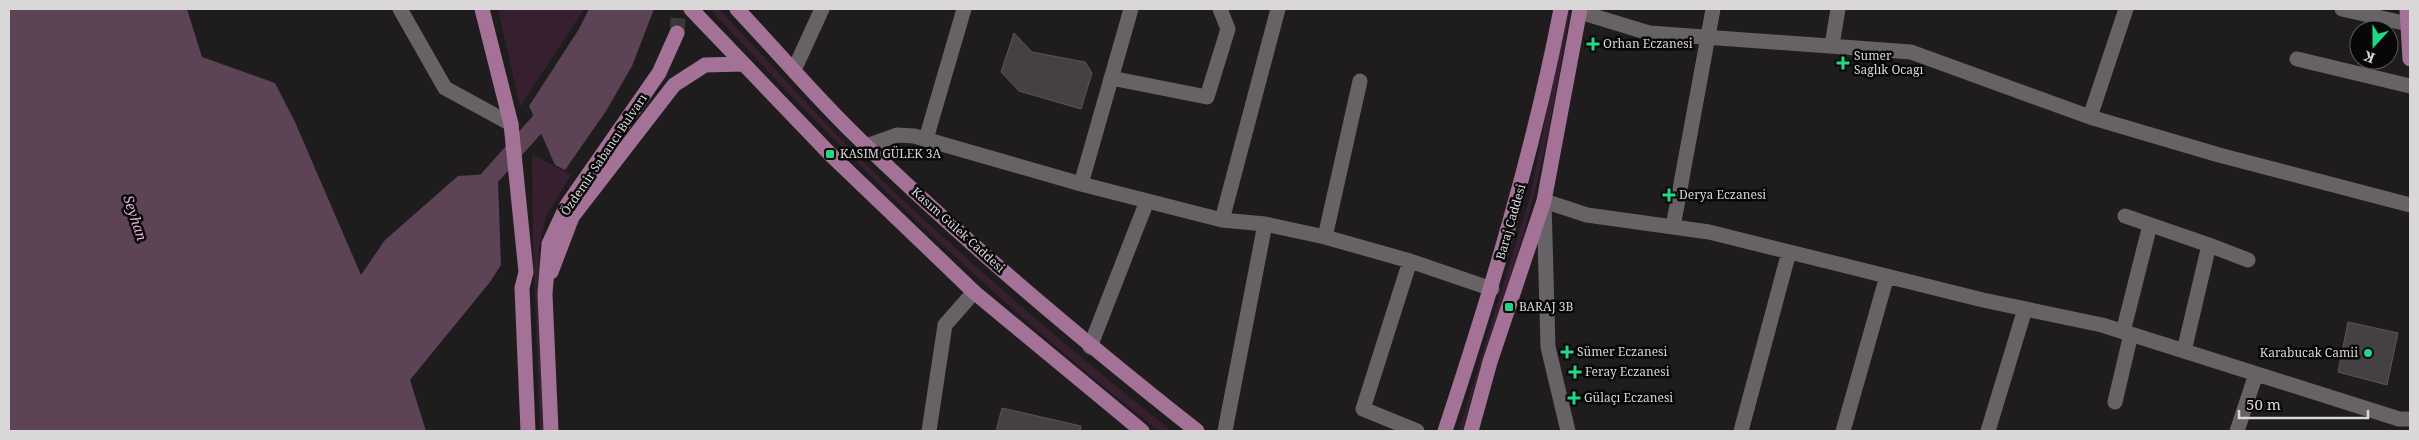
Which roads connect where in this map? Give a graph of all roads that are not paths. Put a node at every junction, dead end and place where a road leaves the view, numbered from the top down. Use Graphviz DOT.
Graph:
graph roads {
  1 [pos="400,9"];
  2 [pos="482,9"];
  3 [pos="691,9"];
  4 [pos="737,9"];
  5 [pos="822,9"];
  6 [pos="964,9"];
  7 [pos="1131,9"];
  8 [pos="1220,9"];
  9 [pos="1278,9"];
  10 [pos="1558,9"];
  11 [pos="1713,9"];
  12 [pos="1838,9"];
  13 [pos="2123,9"];
  14 [pos="2342,9"];
  15 [pos="1580,10"];
  16 [pos="2407,16"];
  17 [pos="676,33"];
  18 [pos="1709,36"];
  19 [pos="1832,46"];
  20 [pos="2297,59"];
  21 [pos="2410,59"];
  22 [pos="743,64"];
  23 [pos="794,70"];
  24 [pos="1111,78"];
  25 [pos="1360,81"];
  26 [pos="2410,86"];
  27 [pos="2090,117"];
  28 [pos="511,124"];
  29 [pos="926,139"];
  30 [pos="866,146"];
  31 [pos="1081,184"];
  32 [pos="1148,201"];
  33 [pos="1544,202"];
  34 [pos="2410,205"];
  35 [pos="2125,216"];
  36 [pos="1222,220"];
  37 [pos="1265,224"];
  38 [pos="2150,225"];
  39 [pos="1673,227"];
  40 [pos="1325,237"];
  41 [pos="2209,245"];
  42 [pos="1789,252"];
  43 [pos="2248,260"];
  44 [pos="1410,261"];
  45 [pos="1887,276"];
  46 [pos="545,287"];
  47 [pos="1492,289"];
  48 [pos="974,292"];
  49 [pos="2025,309"];
  50 [pos="2127,333"];
  51 [pos="1090,347"];
  52 [pos="2184,351"];
  53 [pos="2256,374"];
  54 [pos="2114,402"];
  55 [pos="2402,423"];
  56 [pos="528,431"];
  57 [pos="551,431"];
  58 [pos="929,431"];
  59 [pos="1142,431"];
  60 [pos="1197,431"];
  61 [pos="1225,431"];
  62 [pos="1417,431"];
  63 [pos="1445,431"];
  64 [pos="1471,431"];
  65 [pos="1568,431"];
  66 [pos="1741,431"];
  67 [pos="1842,431"];
  68 [pos="1988,431"];
  69 [pos="2238,431"];
  1 -- 28 [label="street"];
  2 -- 28 [label="main road"];
  3 -- 22 [label="main road"];
  4 -- 23 [label="main road, Kasım Gülek Caddesi"];
  5 -- 23 [label="street"];
  6 -- 29 [label="street"];
  7 -- 24 [label="street"];
  8 -- 24 [label="street"];
  9 -- 36 [label="street"];
  10 -- 47 [label="main road, Baraj Caddesi"];
  11 -- 18 [label="street"];
  12 -- 19 [label="street"];
  13 -- 27 [label="street"];
  14 -- 16 [label="street"];
  15 -- 18 [label="street"];
  15 -- 33 [label="main road, Baraj Caddesi"];
  16 -- 21 [label="main road"];
  17 -- 46 [label="main road, Özdemir Sabancı Bulvarı"];
  18 -- 19 [label="street"];
  18 -- 39 [label="street"];
  19 -- 27 [label="street"];
  20 -- 26 [label="street"];
  22 -- 46 [label="main road"];
  22 -- 48 [label="main road"];
  23 -- 30 [label="main road, Kasım Gülek Caddesi"];
  24 -- 31 [label="street"];
  25 -- 40 [label="street"];
  27 -- 34 [label="street"];
  28 -- 56 [label="main road"];
  29 -- 30 [label="street"];
  29 -- 31 [label="street"];
  30 -- 51 [label="main road, Kasım Gülek Caddesi"];
  31 -- 32 [label="street"];
  32 -- 36 [label="street"];
  32 -- 51 [label="street"];
  33 -- 39 [label="street"];
  33 -- 64 [label="main road, Baraj Caddesi"];
  33 -- 65 [label="street"];
  35 -- 38 [label="street"];
  36 -- 37 [label="street"];
  37 -- 40 [label="street"];
  37 -- 61 [label="street"];
  38 -- 41 [label="street"];
  38 -- 50 [label="street"];
  39 -- 42 [label="street"];
  40 -- 44 [label="street"];
  41 -- 43 [label="street"];
  41 -- 52 [label="street"];
  42 -- 45 [label="street"];
  42 -- 66 [label="street"];
  44 -- 47 [label="street"];
  44 -- 62 [label="street"];
  45 -- 49 [label="street"];
  45 -- 67 [label="street"];
  46 -- 57 [label="main road, Özdemir Sabancı Bulvarı"];
  47 -- 63 [label="main road, Baraj Caddesi"];
  48 -- 58 [label="street"];
  48 -- 59 [label="main road"];
  49 -- 50 [label="street"];
  49 -- 68 [label="street"];
  50 -- 52 [label="street"];
  50 -- 54 [label="street"];
  51 -- 60 [label="main road, Kasım Gülek Caddesi"];
  52 -- 53 [label="street"];
  53 -- 55 [label="street"];
  53 -- 69 [label="street"];
}
